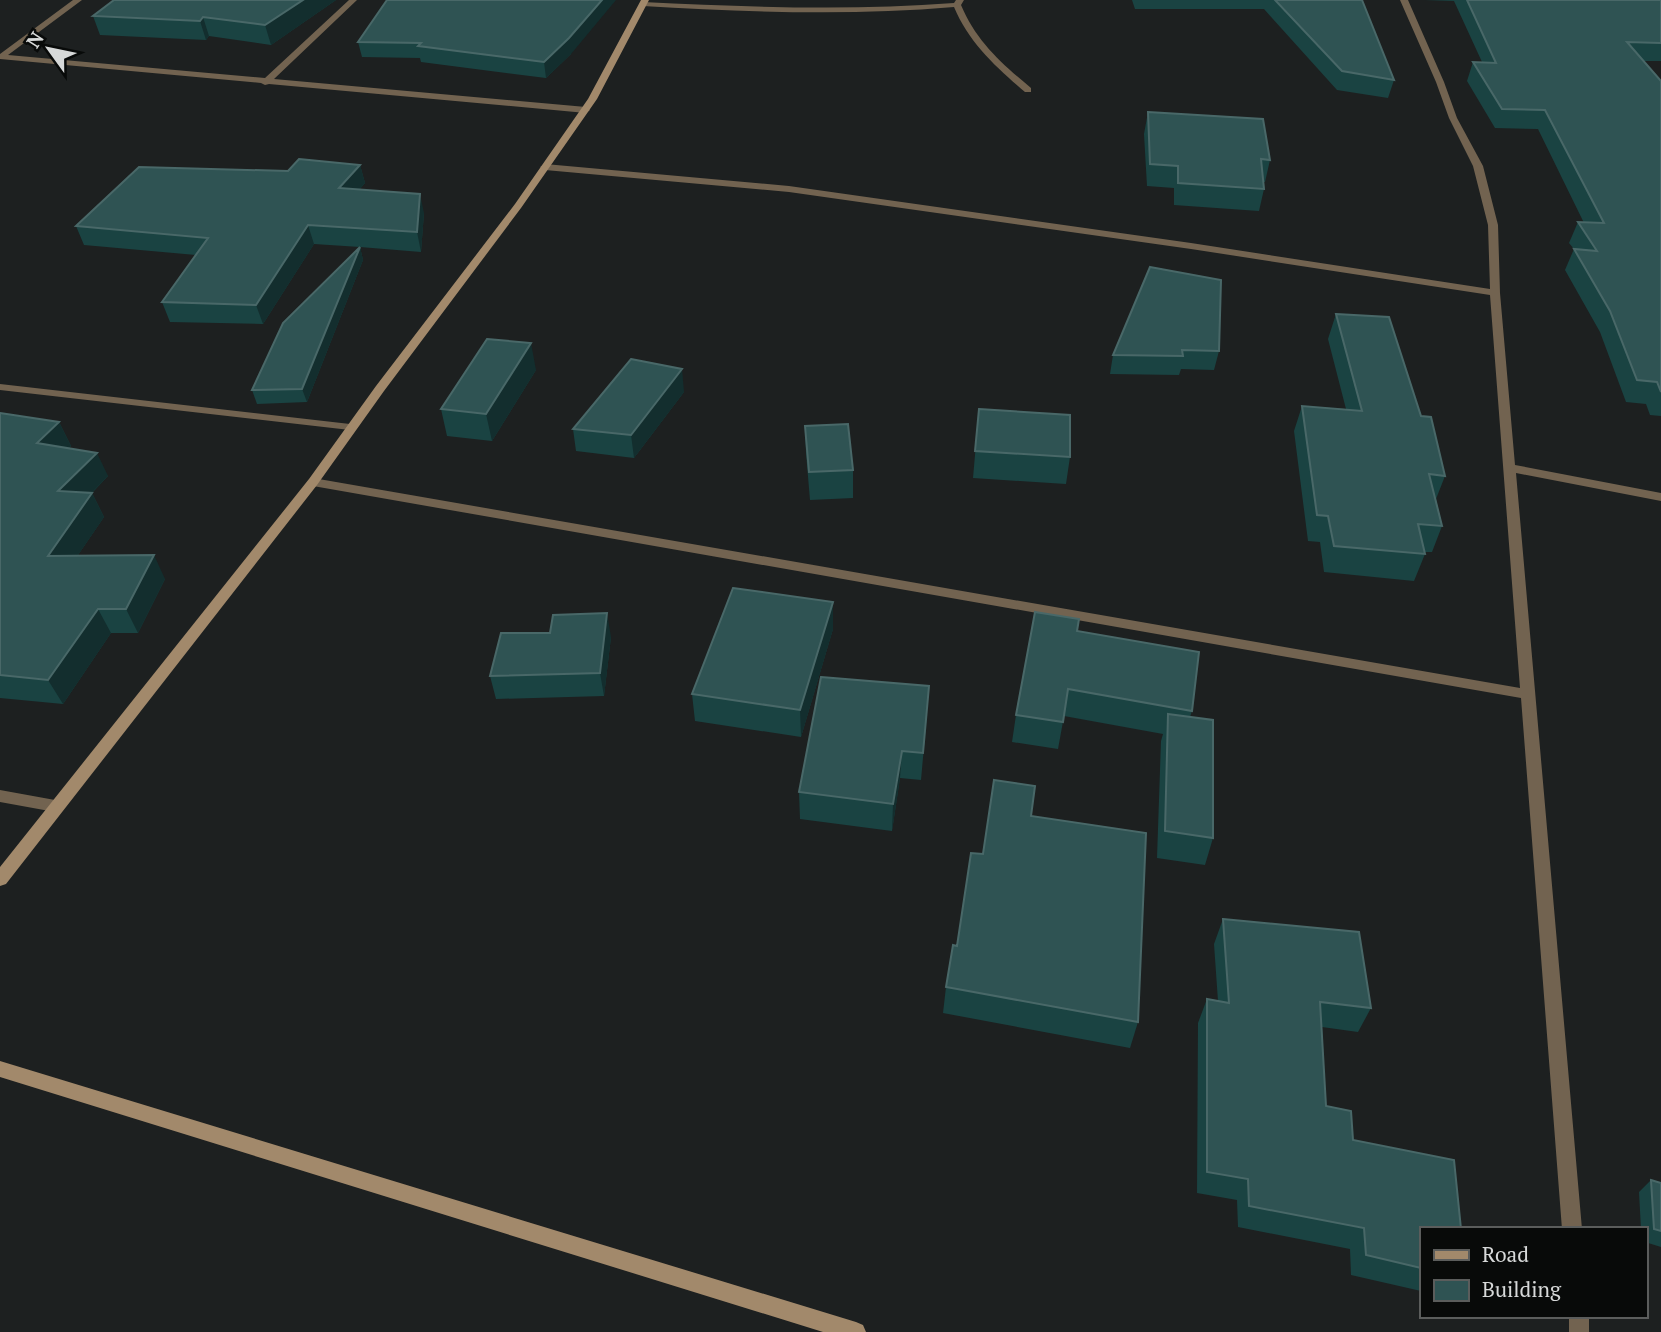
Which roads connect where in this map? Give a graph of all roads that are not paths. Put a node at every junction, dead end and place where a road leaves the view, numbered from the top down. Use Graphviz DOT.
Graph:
graph roads {
  1 [pos="78,0"];
  2 [pos="353,0"];
  3 [pos="1404,0"];
  4 [pos="644,2"];
  5 [pos="959,3"];
  6 [pos="0,57"];
  7 [pos="265,83"];
  8 [pos="1028,90"];
  9 [pos="586,110"];
  10 [pos="545,167"];
  11 [pos="1494,293"];
  12 [pos="0,387"];
  13 [pos="350,427"];
  14 [pos="1510,468"];
  15 [pos="313,482"];
  16 [pos="1661,497"];
  17 [pos="1527,694"];
  18 [pos="0,796"];
  19 [pos="55,806"];
  20 [pos="0,879"];
  21 [pos="0,1069"];
  22 [pos="1572,1227"];
  23 [pos="856,1332"];
  1 -- 6 [label="street"];
  2 -- 7 [label="street"];
  3 -- 11 [label="street"];
  4 -- 5 [label="street"];
  4 -- 9 [label="street"];
  5 -- 8 [label="street"];
  6 -- 7 [label="street"];
  7 -- 9 [label="street"];
  9 -- 10 [label="street"];
  10 -- 11 [label="street"];
  10 -- 13 [label="street"];
  11 -- 14 [label="street"];
  12 -- 13 [label="street"];
  13 -- 15 [label="street"];
  14 -- 16 [label="street"];
  14 -- 17 [label="street"];
  15 -- 17 [label="street"];
  15 -- 19 [label="street"];
  17 -- 22 [label="street"];
  18 -- 19 [label="street"];
  19 -- 20 [label="street"];
  21 -- 23 [label="street"];
}
